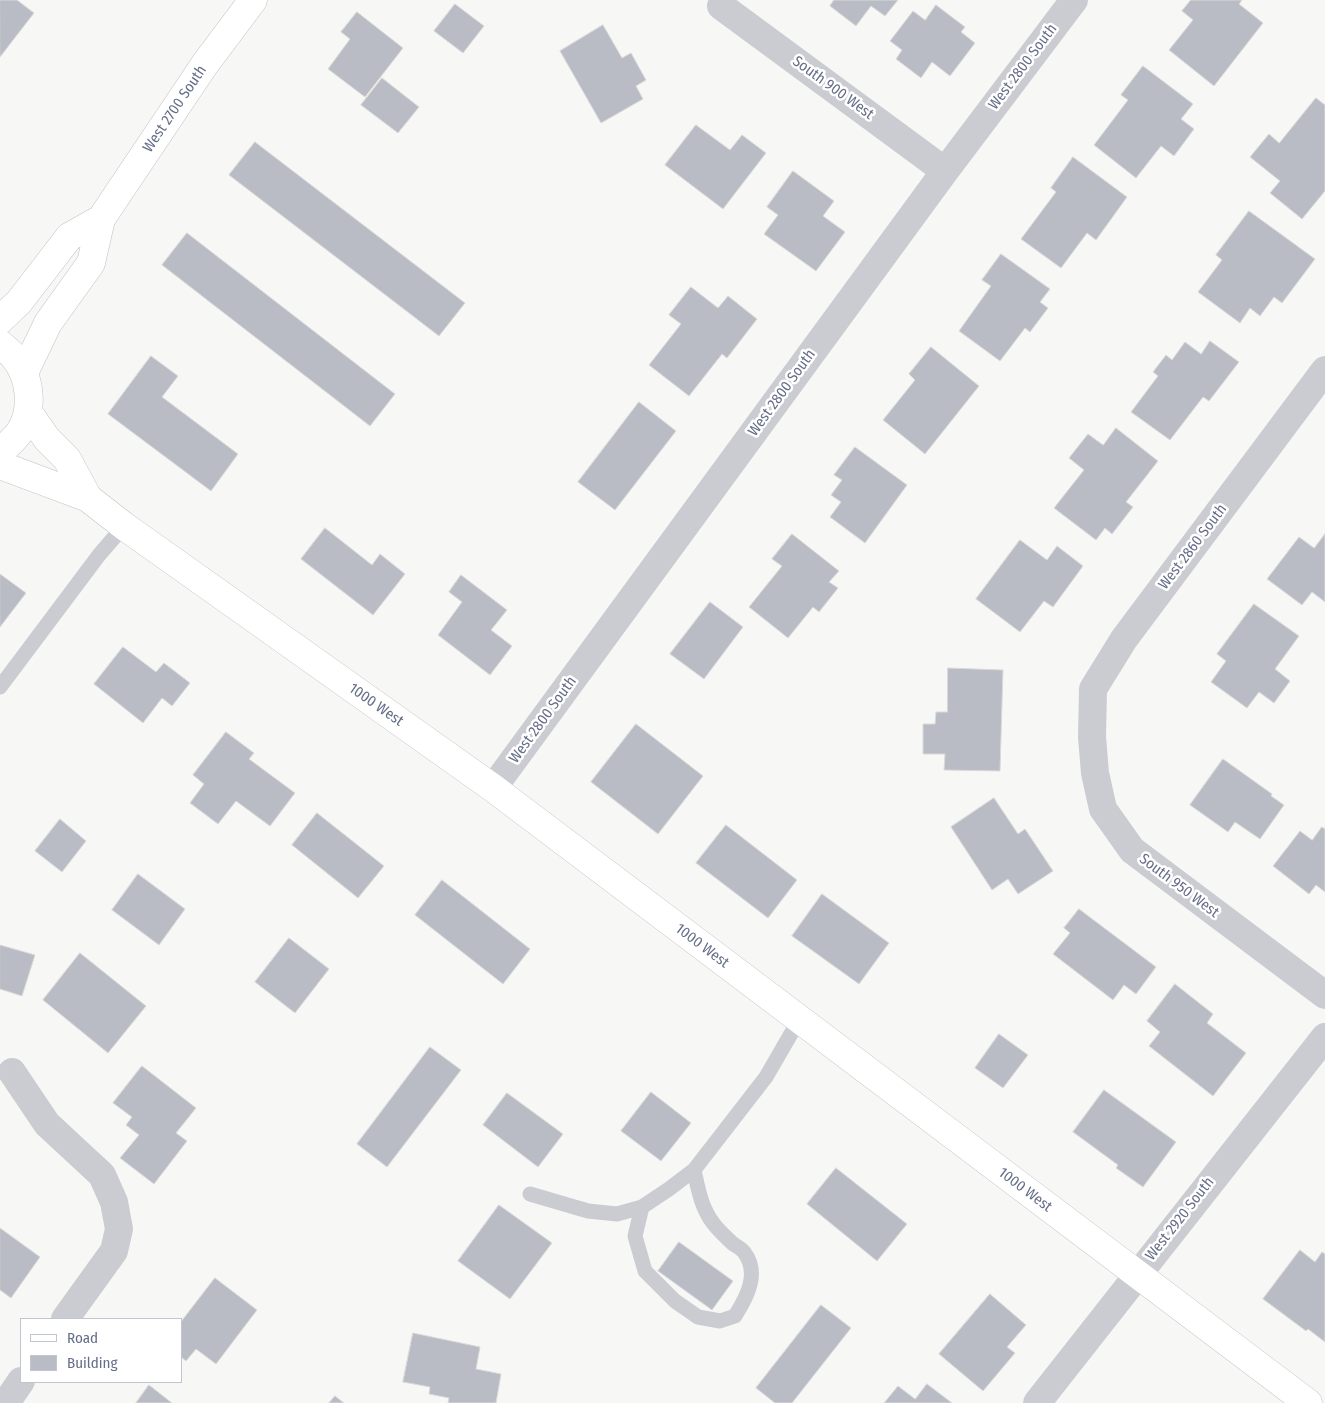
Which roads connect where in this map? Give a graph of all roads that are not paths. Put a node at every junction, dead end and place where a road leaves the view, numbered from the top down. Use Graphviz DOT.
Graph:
graph roads {
  1 [pos="253,0"];
  2 [pos="1074,0"];
  3 [pos="721,6"];
  4 [pos="945,171"];
  5 [pos="101,219"];
  6 [pos="0,320"];
  7 [pos="0,344"];
  8 [pos="1325,370"];
  9 [pos="24,373"];
  10 [pos="28,412"];
  11 [pos="0,452"];
  12 [pos="0,465"];
  13 [pos="88,498"];
  14 [pos="124,526"];
  15 [pos="0,687"];
  16 [pos="1092,737"];
  17 [pos="493,788"];
  18 [pos="1325,995"];
  19 [pos="799,1020"];
  20 [pos="1325,1036"];
  21 [pos="12,1072"];
  22 [pos="694,1170"];
  23 [pos="530,1194"];
  24 [pos="642,1207"];
  25 [pos="1137,1275"];
  26 [pos="66,1318"];
  27 [pos="20,1382"];
  28 [pos="6,1403"];
  29 [pos="1037,1403"];
  30 [pos="1308,1403"];
  1 -- 5 [label="main road, West 2700 South"];
  2 -- 4 [label="street, West 2800 South"];
  3 -- 4 [label="street, South 900 West"];
  4 -- 17 [label="street, West 2800 South"];
  5 -- 6 [label="main road, West 2700 South"];
  5 -- 9 [label="main road, West 2700 South"];
  7 -- 9 [label="main road"];
  8 -- 16 [label="street, West 2860 South"];
  9 -- 10 [label="main road"];
  10 -- 11 [label="main road"];
  10 -- 13 [label="main road"];
  12 -- 13 [label="main road"];
  13 -- 14 [label="main road, 1000 West"];
  14 -- 15 [label="lane"];
  14 -- 17 [label="main road, 1000 West"];
  16 -- 18 [label="street, South 950 West"];
  17 -- 19 [label="main road, 1000 West"];
  19 -- 22 [label="lane"];
  19 -- 25 [label="main road, 1000 West"];
  20 -- 25 [label="street, West 2920 South"];
  21 -- 26 [label="street"];
  22 -- 24 [label="lane"];
  22 -- 24 [label="lane"];
  23 -- 24 [label="lane"];
  25 -- 29 [label="street, West 2920 South"];
  25 -- 30 [label="main road, 1000 West"];
  27 -- 28 [label="street"];
}
